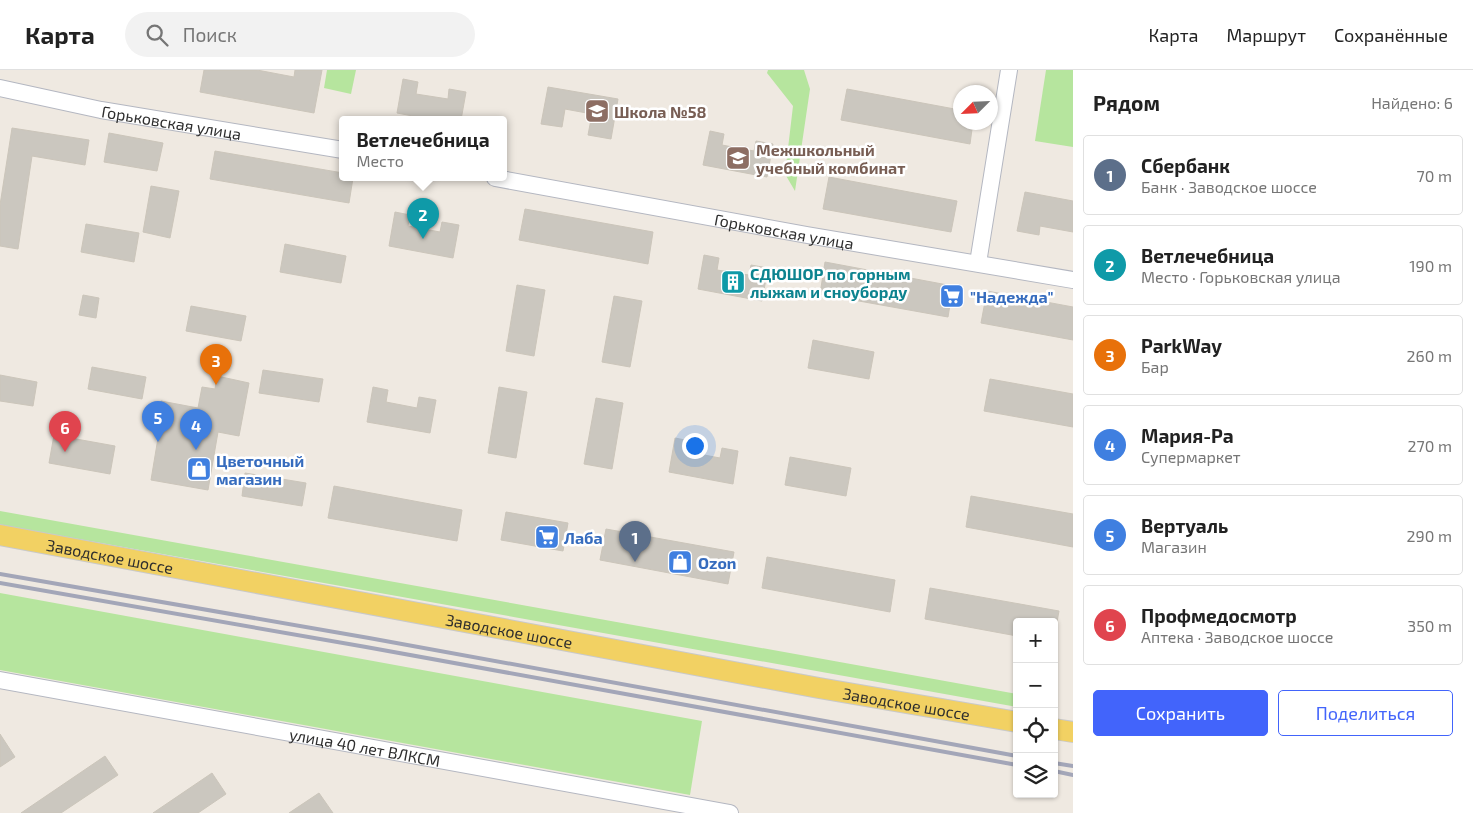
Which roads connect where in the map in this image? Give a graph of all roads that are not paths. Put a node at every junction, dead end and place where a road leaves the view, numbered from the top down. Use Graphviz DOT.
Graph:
graph roads {
  1 [pos="1009,70"];
  2 [pos="0,88"];
  3 [pos="339,149"];
  4 [pos="507,180"];
  5 [pos="978,263"];
  6 [pos="1073,280"];
  7 [pos="0,535"];
  8 [pos="0,680"];
  9 [pos="1013,721"];
  10 [pos="1058,730"];
  11 [pos="1073,732"];
  12 [pos="730,813"];
  1 -- 5 [label="street"];
  2 -- 3 [label="street, Горьковская улица"];
  4 -- 5 [label="street, Горьковская улица"];
  5 -- 6 [label="street, Горьковская улица"];
  7 -- 9 [label="main road, Заводское шоссе"];
  8 -- 12 [label="street, улица 40 лет ВЛКСМ"];
  10 -- 11 [label="main road"];
}
